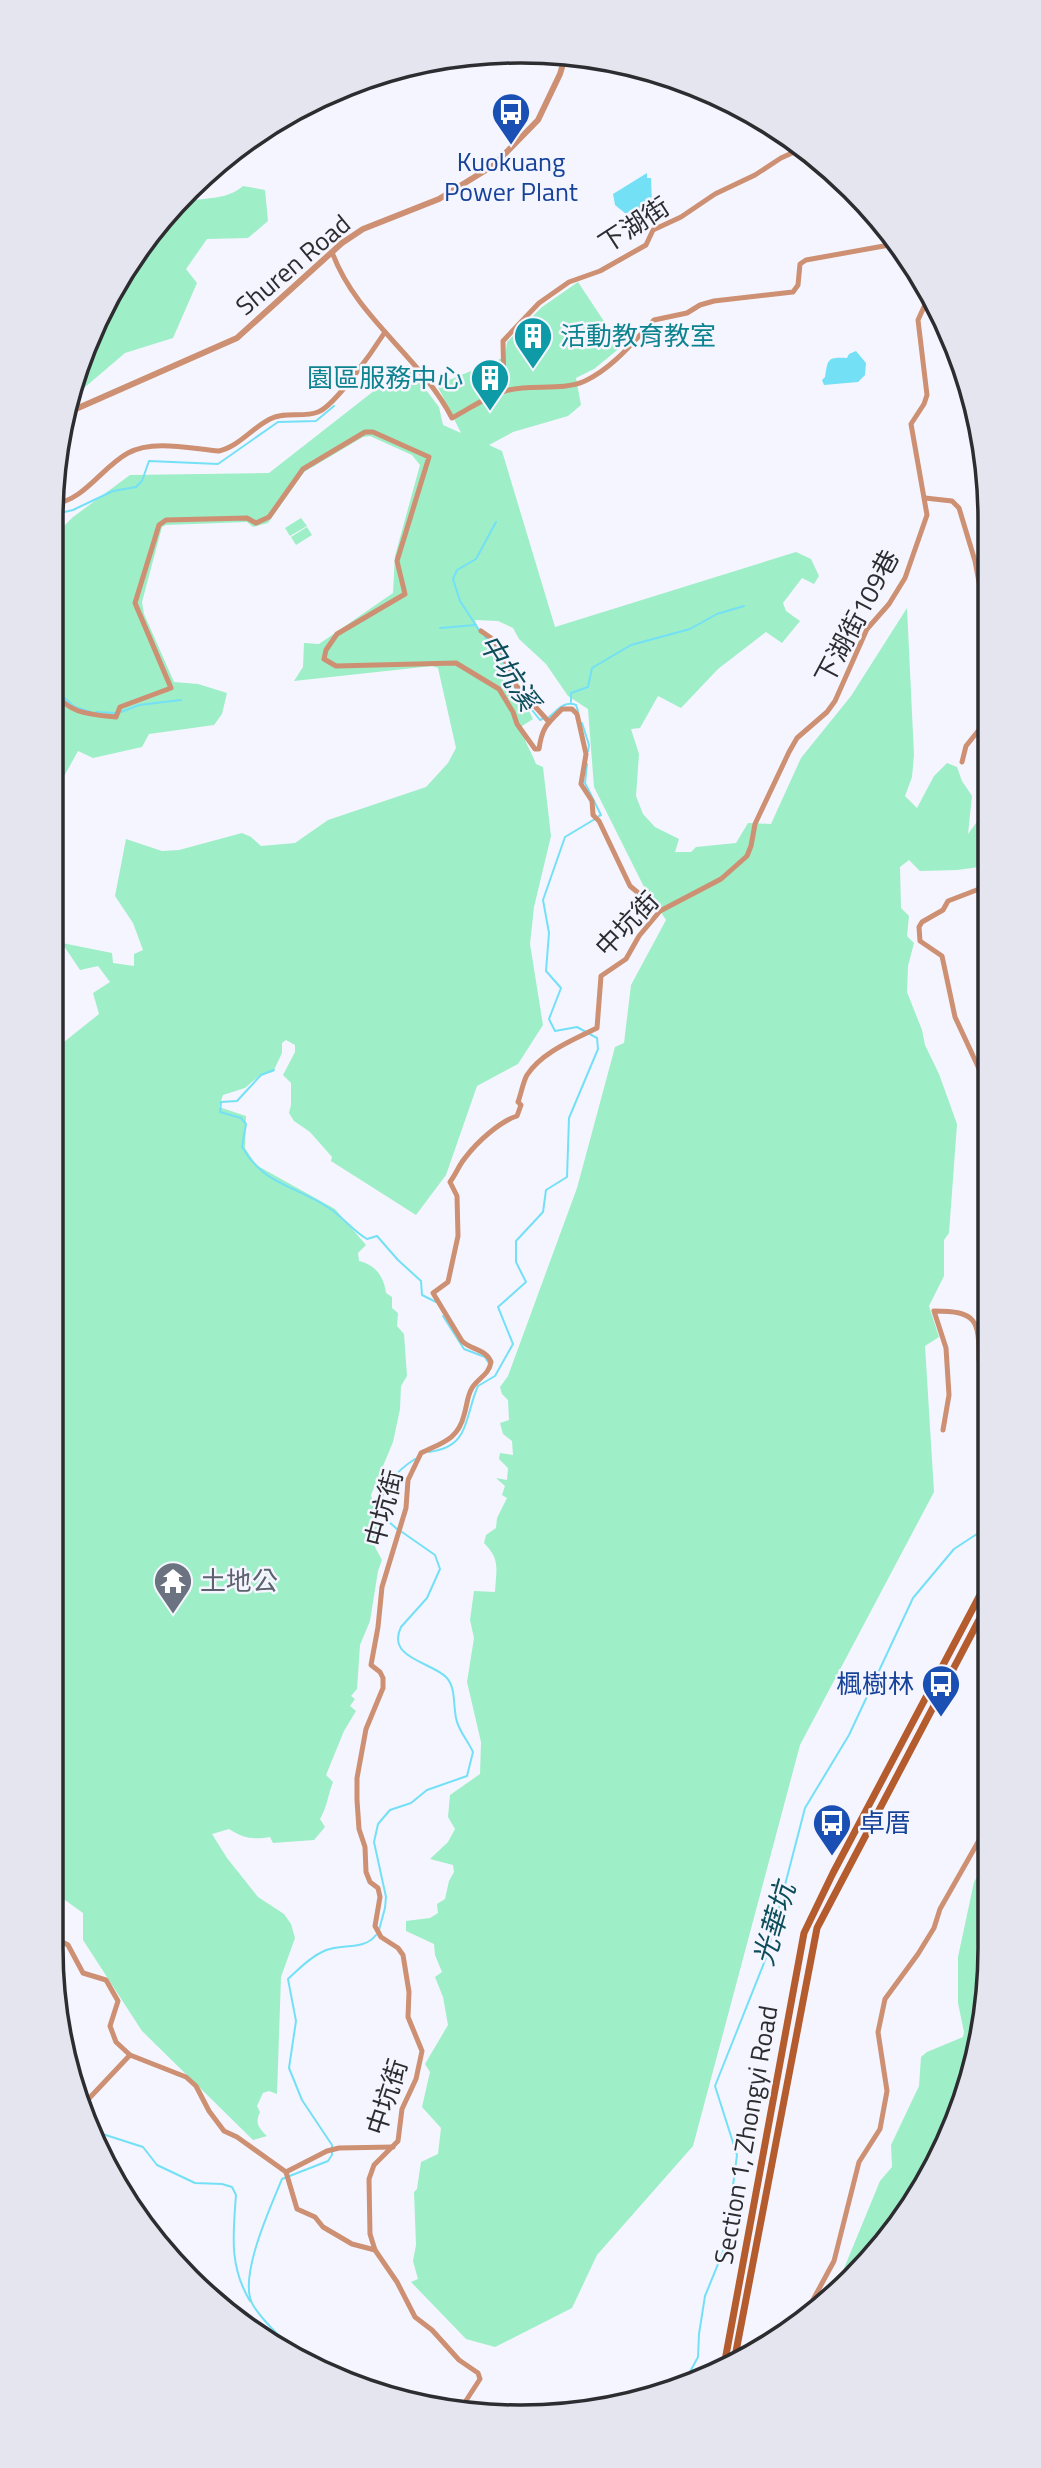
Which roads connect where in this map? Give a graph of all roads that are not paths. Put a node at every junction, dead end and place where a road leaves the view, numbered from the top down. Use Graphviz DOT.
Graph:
graph roads {
  1 [pos="562,65"];
  2 [pos="793,153"];
  3 [pos="886,246"];
  4 [pos="332,252"];
  5 [pos="924,306"];
  6 [pos="385,332"];
  7 [pos="504,391"];
  8 [pos="77,408"];
  9 [pos="925,498"];
  10 [pos="64,502"];
  11 [pos="978,577"];
  12 [pos="481,631"];
  13 [pos="63,703"];
  14 [pos="546,719"];
  15 [pos="978,731"];
  16 [pos="962,762"];
  17 [pos="777,777"];
  18 [pos="978,889"];
  19 [pos="660,911"];
  20 [pos="978,1066"];
  21 [pos="978,1330"];
  22 [pos="943,1430"];
  23 [pos="978,1598"];
  24 [pos="978,1623"];
  25 [pos="925,1694"];
  26 [pos="939,1701"];
  27 [pos="978,1842"];
  28 [pos="63,1942"];
  29 [pos="783,2033"];
  30 [pos="798,2035"];
  31 [pos="130,2055"];
  32 [pos="89,2099"];
  33 [pos="393,2147"];
  34 [pos="286,2172"];
  35 [pos="375,2250"];
  36 [pos="739,2268"];
  37 [pos="754,2270"];
  38 [pos="814,2297"];
  39 [pos="736,2351"];
  40 [pos="725,2357"];
  41 [pos="465,2401"];
  1 -- 4 [label="street, Shuren Road"];
  2 -- 7 [label="street, 下湖街"];
  3 -- 7 [label="street"];
  4 -- 6 [label="street"];
  4 -- 8 [label="street, Shuren Road"];
  5 -- 9 [label="street, 下湖街109巷"];
  6 -- 7 [label="street"];
  6 -- 10 [label="street"];
  9 -- 11 [label="street"];
  9 -- 17 [label="street, 下湖街109巷"];
  12 -- 14 [label="street"];
  13 -- 14 [label="street"];
  14 -- 19 [label="street"];
  15 -- 16 [label="street"];
  17 -- 19 [label="street, 中坑街"];
  18 -- 20 [label="street"];
  19 -- 33 [label="street, 中坑街"];
  21 -- 22 [label="street"];
  23 -- 25 [label="main road, Section 1, Zhongyi Road"];
  24 -- 26 [label="main road, Section 1, Zhongyi Road"];
  25 -- 26 [label="main road"];
  25 -- 29 [label="main road, Section 1, Zhongyi Road"];
  26 -- 30 [label="main road, Section 1, Zhongyi Road"];
  27 -- 38 [label="street"];
  28 -- 31 [label="street"];
  29 -- 30 [label="main road"];
  29 -- 36 [label="main road, Section 1, Zhongyi Road"];
  30 -- 37 [label="main road, Section 1, Zhongyi Road"];
  31 -- 32 [label="street"];
  31 -- 34 [label="street"];
  33 -- 34 [label="street"];
  33 -- 35 [label="street, 中坑街"];
  34 -- 35 [label="street"];
  35 -- 41 [label="street"];
  36 -- 37 [label="main road"];
  36 -- 40 [label="main road, Section 1, Zhongyi Road"];
  37 -- 39 [label="main road, Section 1, Zhongyi Road"];
}
